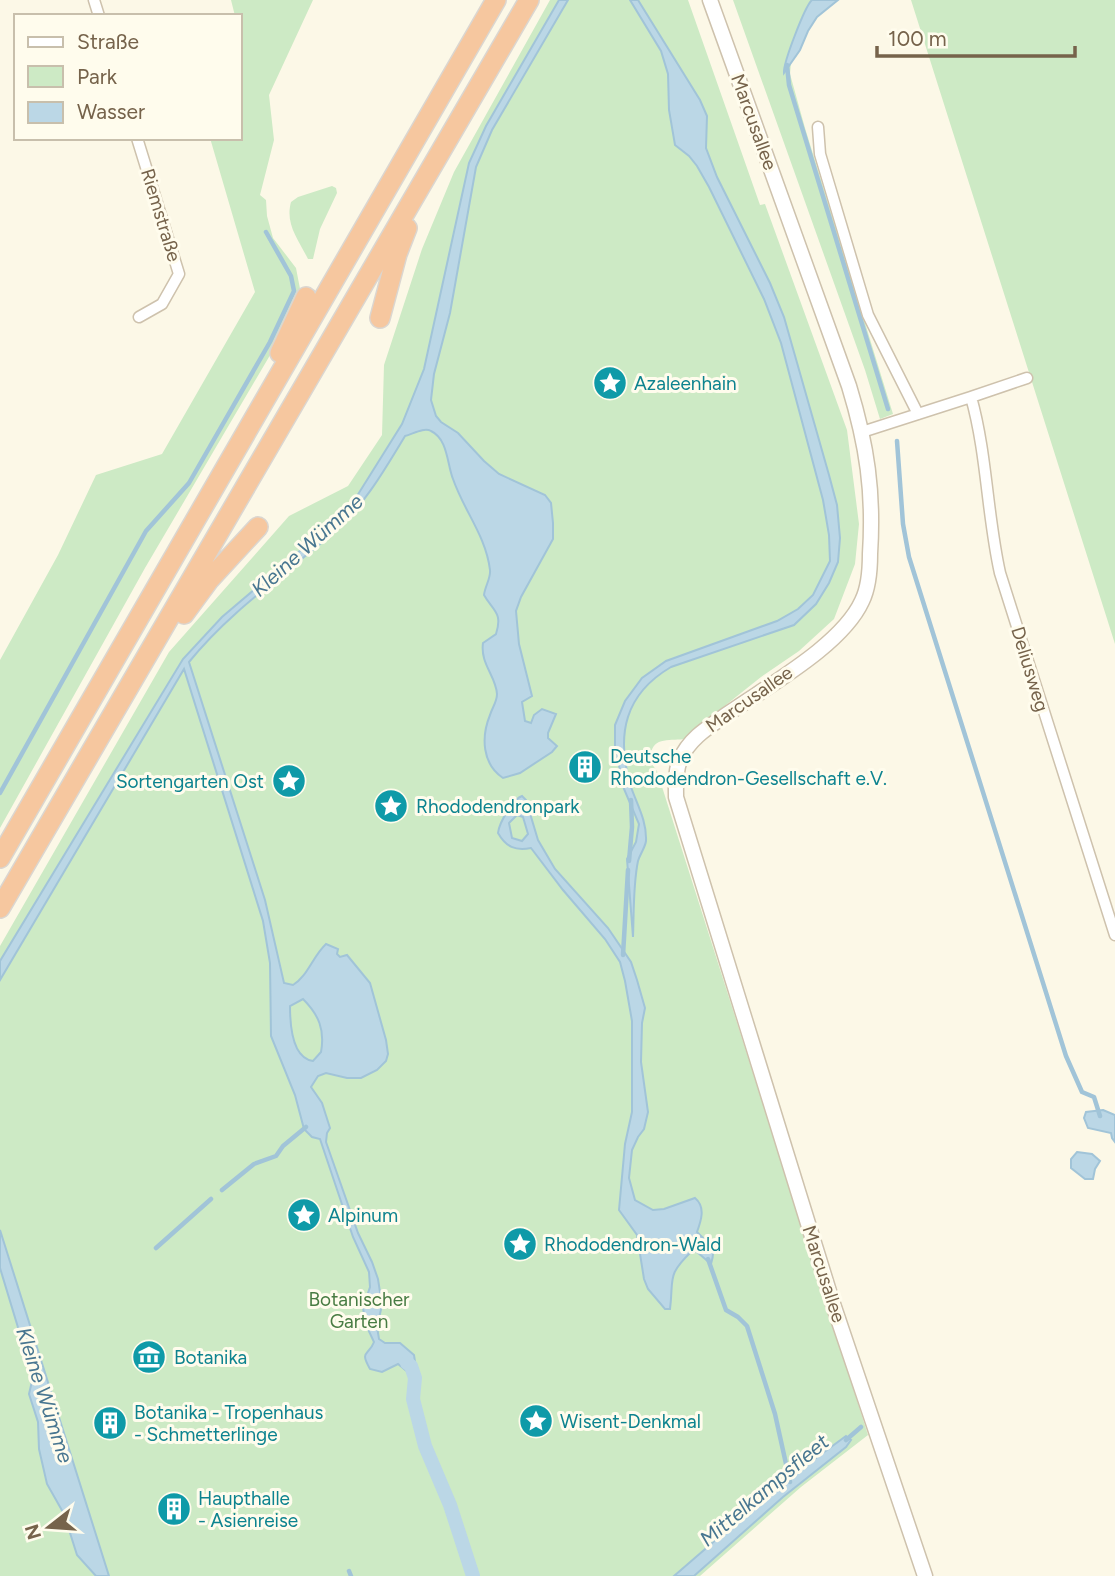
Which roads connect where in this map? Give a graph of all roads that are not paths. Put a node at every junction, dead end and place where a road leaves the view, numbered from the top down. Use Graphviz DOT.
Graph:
graph roads {
  1 [pos="496,0"];
  2 [pos="529,0"];
  3 [pos="710,0"];
  4 [pos="818,127"];
  5 [pos="138,140"];
  6 [pos="431,167"];
  7 [pos="306,297"];
  8 [pos="139,317"];
  9 [pos="380,318"];
  10 [pos="1027,378"];
  11 [pos="971,397"];
  12 [pos="918,414"];
  13 [pos="257,416"];
  14 [pos="862,432"];
  15 [pos="257,527"];
  16 [pos="116,709"];
  17 [pos="0,858"];
  18 [pos="0,908"];
  19 [pos="1115,935"];
  20 [pos="925,1576"];
  1 -- 13 [label="highway"];
  2 -- 6 [label="highway"];
  3 -- 14 [label="street, Marcusallee"];
  4 -- 12 [label="street"];
  5 -- 8 [label="street, Riemstraße"];
  6 -- 9 [label="highway"];
  6 -- 16 [label="highway"];
  7 -- 13 [label="highway"];
  10 -- 11 [label="street"];
  11 -- 12 [label="street"];
  11 -- 19 [label="street, Deliusweg"];
  12 -- 14 [label="street"];
  13 -- 17 [label="highway"];
  14 -- 20 [label="street, Marcusallee"];
  15 -- 16 [label="highway"];
  16 -- 18 [label="highway"];
}
